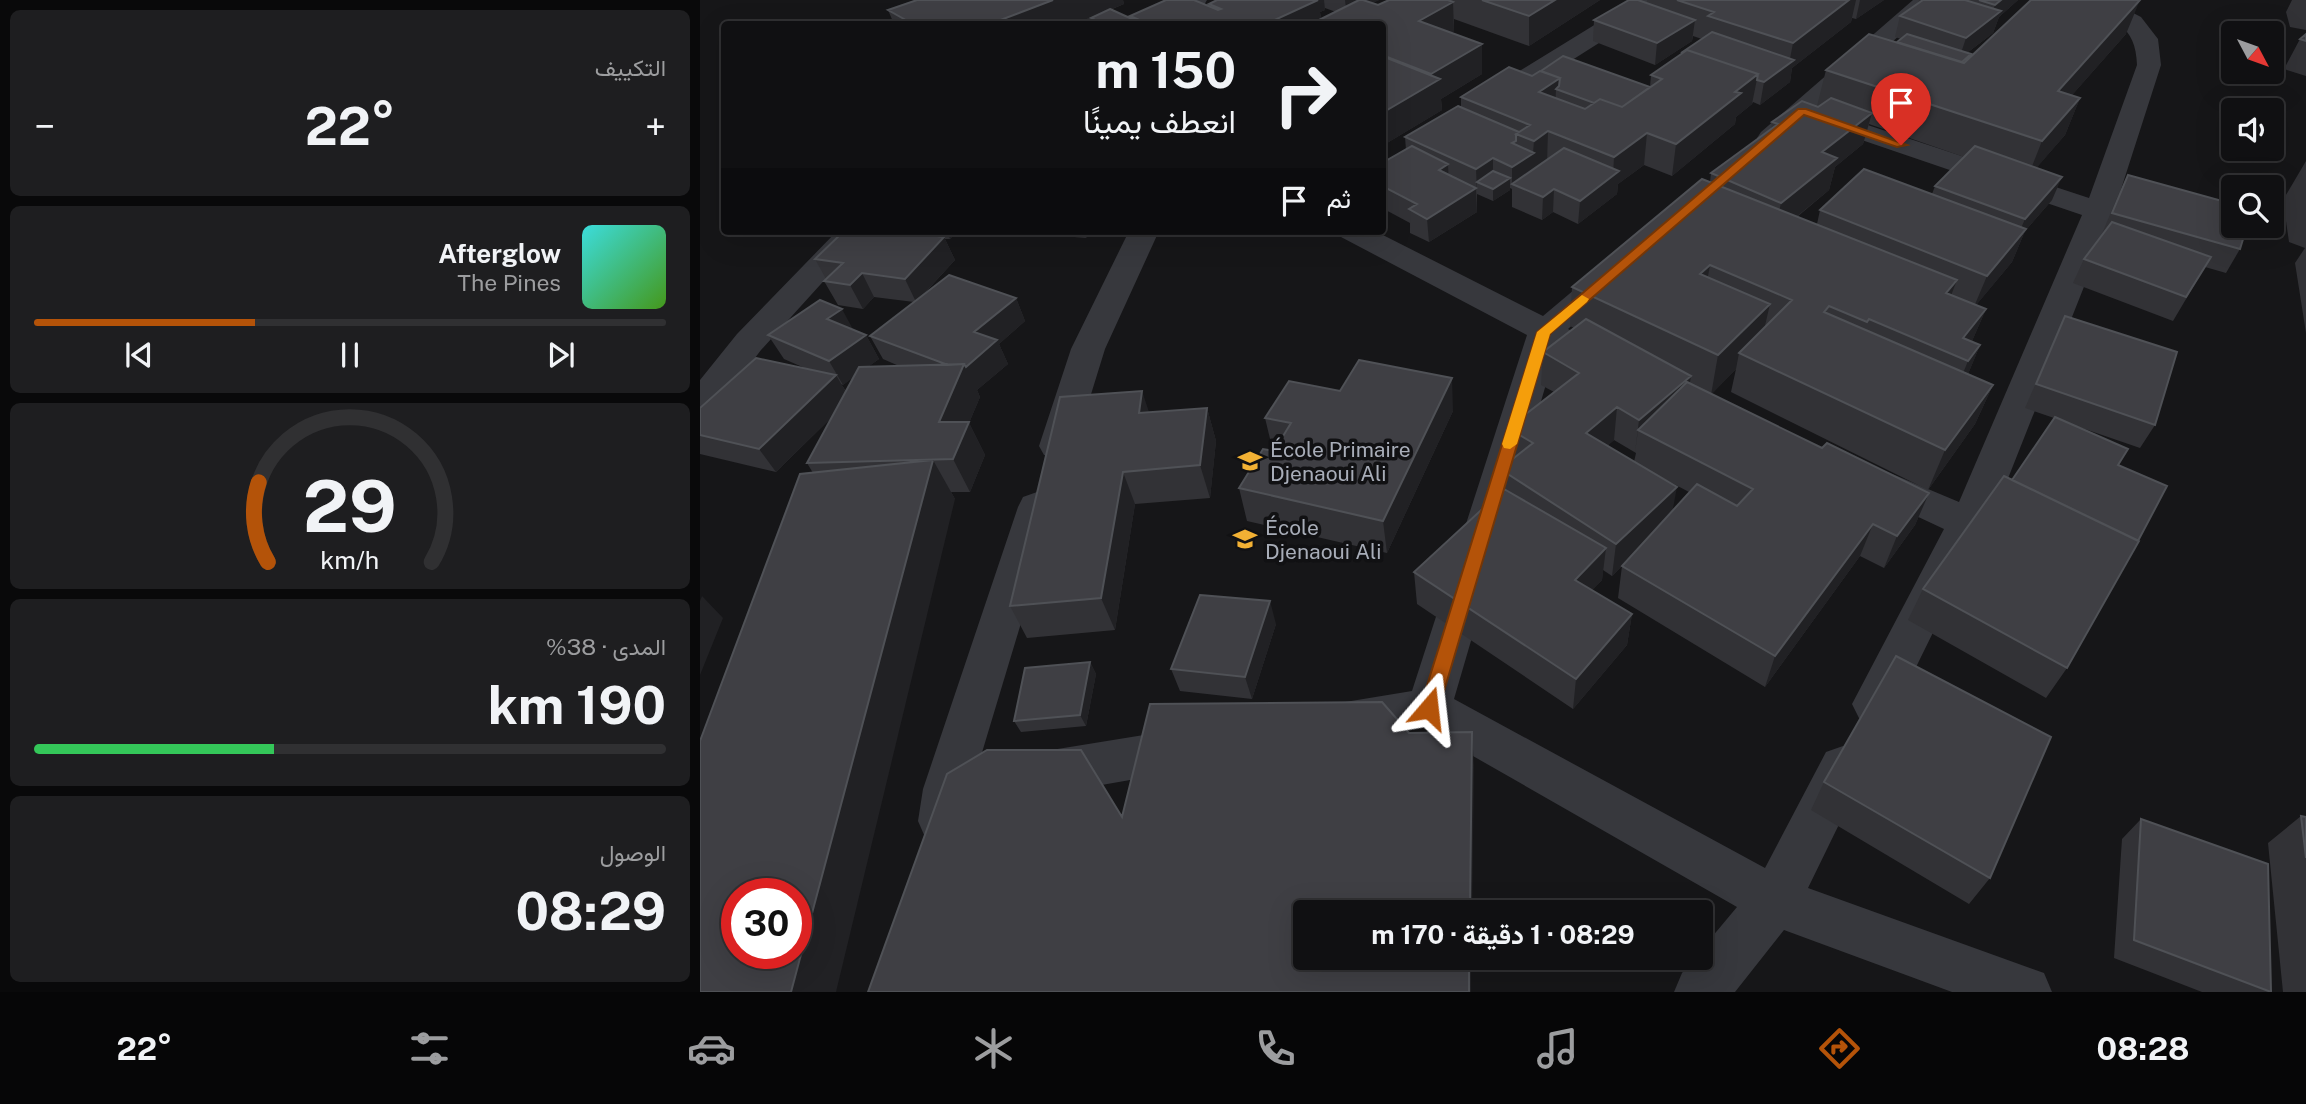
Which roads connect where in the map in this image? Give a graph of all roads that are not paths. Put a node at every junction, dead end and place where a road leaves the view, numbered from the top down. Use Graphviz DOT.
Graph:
graph roads {
  1 [pos="1196,0"];
  2 [pos="1651,0"];
  3 [pos="1927,0"];
  4 [pos="2089,0"];
  5 [pos="1149,21"];
  6 [pos="1802,111"];
  7 [pos="1461,120"];
  8 [pos="1740,164"];
  9 [pos="2099,211"];
  10 [pos="850,235"];
  11 [pos="1142,235"];
  12 [pos="1360,235"];
  13 [pos="1637,253"];
  14 [pos="1544,332"];
  15 [pos="1594,355"];
  16 [pos="700,404"];
  17 [pos="1843,467"];
  18 [pos="1967,522"];
  19 [pos="1429,708"];
  20 [pos="1305,729"];
  21 [pos="1223,743"];
  22 [pos="980,784"];
  23 [pos="936,857"];
  24 [pos="1775,901"];
  25 [pos="1701,992"];
  26 [pos="2025,992"];
  1 -- 5 [label="street"];
  2 -- 7 [label="street"];
  3 -- 6 [label="street"];
  4 -- 9 [label="street"];
  6 -- 8 [label="street"];
  6 -- 9 [label="street"];
  9 -- 18 [label="street"];
  10 -- 16 [label="street"];
  11 -- 22 [label="street"];
  12 -- 14 [label="street"];
  13 -- 14 [label="street"];
  14 -- 15 [label="street"];
  14 -- 19 [label="street"];
  17 -- 18 [label="street"];
  18 -- 24 [label="street"];
  19 -- 20 [label="street"];
  19 -- 24 [label="street"];
  21 -- 22 [label="street"];
  22 -- 23 [label="street"];
  24 -- 25 [label="street"];
  24 -- 26 [label="street"];
}
